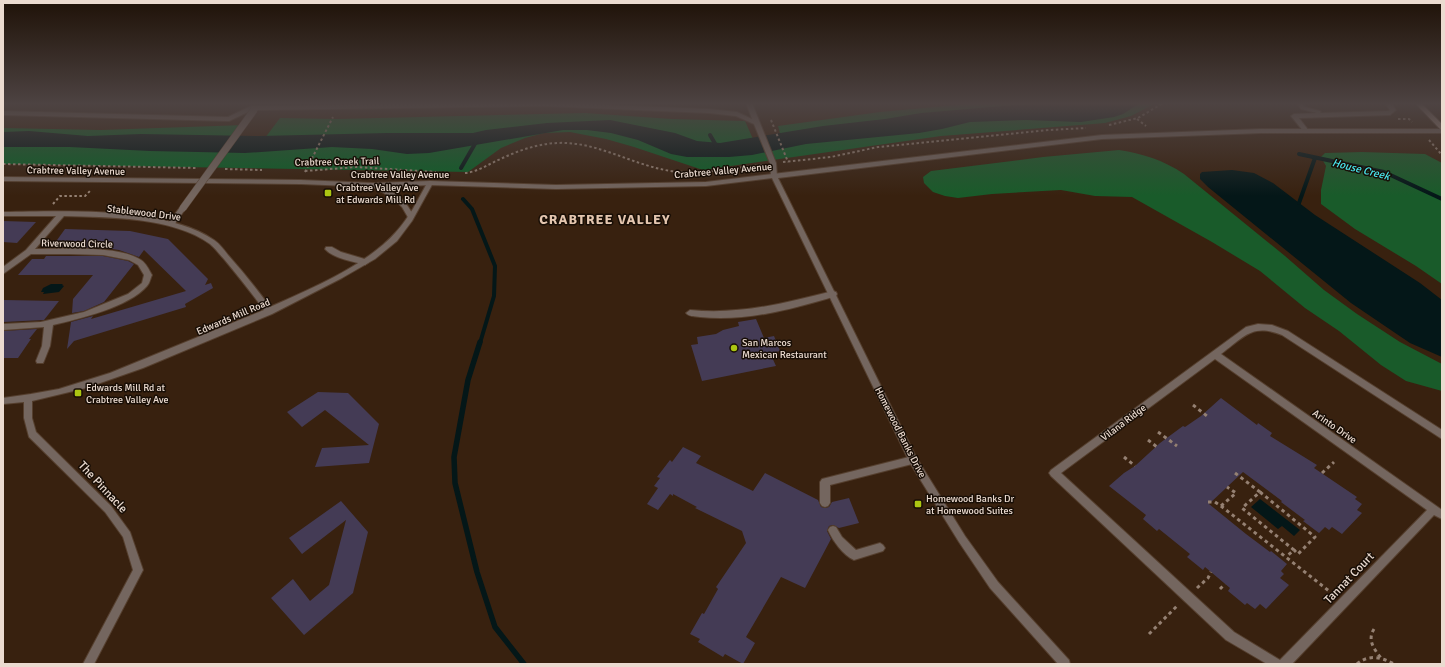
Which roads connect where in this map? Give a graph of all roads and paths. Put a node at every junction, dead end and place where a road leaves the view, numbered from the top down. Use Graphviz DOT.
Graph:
graph roads {
  1 [pos="237,134"];
  2 [pos="324,134"];
  3 [pos="761,134"];
  4 [pos="777,134"];
  5 [pos="1007,134"];
  6 [pos="1200,134"];
  7 [pos="1429,138"];
  8 [pos="1442,154"];
  9 [pos="3,164"];
  10 [pos="758,165"];
  11 [pos="198,168"];
  12 [pos="220,169"];
  13 [pos="265,170"];
  14 [pos="299,171"];
  15 [pos="305,172"];
  16 [pos="438,172"];
  17 [pos="461,173"];
  18 [pos="774,176"];
  19 [pos="3,179"];
  20 [pos="430,183"];
  21 [pos="373,185"];
  22 [pos="92,189"];
  23 [pos="49,209"];
  24 [pos="3,214"];
  25 [pos="62,214"];
  26 [pos="411,217"];
  27 [pos="172,223"];
  28 [pos="329,249"];
  29 [pos="28,252"];
  30 [pos="365,262"];
  31 [pos="3,271"];
  32 [pos="833,294"];
  33 [pos="269,312"];
  34 [pos="690,313"];
  35 [pos="50,323"];
  36 [pos="3,327"];
  37 [pos="1214,354"];
  38 [pos="40,361"];
  39 [pos="28,399"];
  40 [pos="3,401"];
  41 [pos="1193,405"];
  42 [pos="1207,416"];
  43 [pos="1158,432"];
  44 [pos="1442,435"];
  45 [pos="1148,440"];
  46 [pos="1177,446"];
  47 [pos="1157,447"];
  48 [pos="1124,457"];
  49 [pos="913,460"];
  50 [pos="1334,462"];
  51 [pos="1135,466"];
  52 [pos="1235,473"];
  53 [pos="1322,473"];
  54 [pos="1227,487"];
  55 [pos="1260,492"];
  56 [pos="1208,502"];
  57 [pos="825,503"];
  58 [pos="1221,506"];
  59 [pos="1438,512"];
  60 [pos="833,530"];
  61 [pos="880,548"];
  62 [pos="1294,550"];
  63 [pos="1286,557"];
  64 [pos="1211,572"];
  65 [pos="1225,584"];
  66 [pos="1195,589"];
  67 [pos="1220,590"];
  68 [pos="1329,591"];
  69 [pos="1178,605"];
  70 [pos="1374,629"];
  71 [pos="1149,634"];
  72 [pos="1381,658"];
  73 [pos="88,664"];
  74 [pos="1065,664"];
  75 [pos="1277,664"];
  76 [pos="1284,664"];
  77 [pos="1357,664"];
  78 [pos="1394,664"];
  1 -- 27 [label="street, bridge"];
  2 -- 15 [label="path"];
  3 -- 18 [label="street, Homewood Banks Drive"];
  4 -- 5 [label="path"];
  6 -- 18 [label="street, Crabtree Valley Avenue"];
  7 -- 8 [label="path"];
  9 -- 11 [label="path"];
  10 -- 17 [label="path"];
  12 -- 13 [label="path"];
  14 -- 15 [label="path, Crabtree Creek Trail"];
  15 -- 16 [label="path, Crabtree Creek Trail"];
  18 -- 20 [label="street, Crabtree Valley Avenue"];
  18 -- 32 [label="street, Homewood Banks Drive"];
  19 -- 21 [label="street, Crabtree Valley Avenue"];
  20 -- 21 [label="street, Crabtree Valley Avenue"];
  20 -- 26 [label="street, Edwards Mill Road"];
  21 -- 26 [label="street"];
  22 -- 23 [label="path"];
  24 -- 25 [label="street, Stablewood Drive"];
  25 -- 27 [label="street, Stablewood Drive"];
  25 -- 29 [label="street, Riverwood Circle"];
  26 -- 30 [label="street, Edwards Mill Road"];
  27 -- 33 [label="street, Stablewood Drive"];
  28 -- 30 [label="street"];
  29 -- 31 [label="street, Riverwood Circle"];
  29 -- 35 [label="street, Riverwood Circle"];
  30 -- 33 [label="street, Edwards Mill Road"];
  32 -- 34 [label="street"];
  32 -- 49 [label="street, Homewood Banks Drive"];
  33 -- 39 [label="street, Edwards Mill Road"];
  35 -- 36 [label="street, Riverwood Circle"];
  35 -- 38 [label="street"];
  37 -- 44 [label="street, Vilana Ridge"];
  37 -- 59 [label="street, Arinto Drive"];
  37 -- 75 [label="street, Vilana Ridge"];
  39 -- 40 [label="street, Edwards Mill Road"];
  39 -- 73 [label="street, The Pinnacle"];
  41 -- 42 [label="path"];
  43 -- 46 [label="path"];
  45 -- 47 [label="path"];
  48 -- 51 [label="path"];
  49 -- 57 [label="street"];
  49 -- 74 [label="street, Homewood Banks Drive"];
  50 -- 53 [label="path"];
  52 -- 55 [label="path"];
  54 -- 58 [label="path"];
  55 -- 62 [label="path"];
  55 -- 62 [label="path"];
  56 -- 58 [label="path"];
  58 -- 63 [label="path"];
  59 -- 76 [label="street, Tannat Court"];
  60 -- 61 [label="street"];
  62 -- 63 [label="path"];
  63 -- 68 [label="path"];
  64 -- 66 [label="path"];
  65 -- 67 [label="path"];
  69 -- 71 [label="path"];
  70 -- 72 [label="path"];
  72 -- 77 [label="path"];
  72 -- 78 [label="path"];
}
